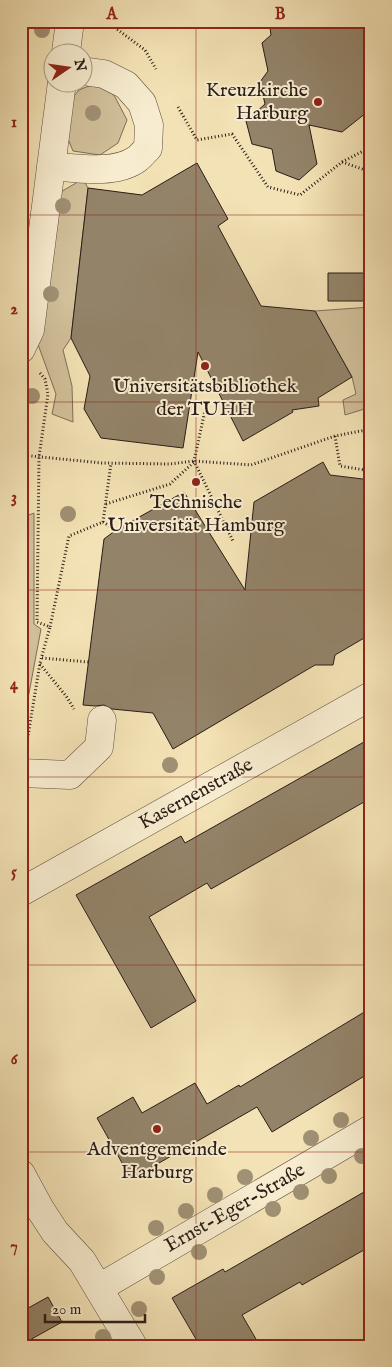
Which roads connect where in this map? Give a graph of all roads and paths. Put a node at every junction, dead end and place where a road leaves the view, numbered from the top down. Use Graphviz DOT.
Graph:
graph roads {
  1 [pos="70,21"];
  2 [pos="67,42"];
  3 [pos="92,72"];
  4 [pos="61,92"];
  5 [pos="197,140"];
  6 [pos="371,147"];
  7 [pos="342,162"];
  8 [pos="51,166"];
  9 [pos="371,172"];
  10 [pos="28,358"];
  11 [pos="206,406"];
  12 [pos="371,429"];
  13 [pos="335,436"];
  14 [pos="21,455"];
  15 [pos="40,456"];
  16 [pos="194,461"];
  17 [pos="111,463"];
  18 [pos="371,471"];
  19 [pos="106,504"];
  20 [pos="103,522"];
  21 [pos="116,530"];
  22 [pos="233,541"];
  23 [pos="50,627"];
  24 [pos="42,658"];
  25 [pos="88,662"];
  26 [pos="40,663"];
  27 [pos="66,696"];
  28 [pos="371,696"];
  29 [pos="102,720"];
  30 [pos="29,725"];
  31 [pos="21,773"];
  32 [pos="21,892"];
  33 [pos="371,1129"];
  34 [pos="21,1174"];
  35 [pos="30,1215"];
  36 [pos="99,1288"];
  37 [pos="133,1346"];
  1 -- 2 [label="street"];
  3 -- 8 [label="street"];
  4 -- 8 [label="street"];
  5 -- 7 [label="path"];
  6 -- 7 [label="path"];
  7 -- 9 [label="path"];
  8 -- 10 [label="street"];
  10 -- 15 [label="path"];
  11 -- 16 [label="path"];
  12 -- 13 [label="path"];
  13 -- 16 [label="path"];
  13 -- 18 [label="path"];
  14 -- 15 [label="path"];
  15 -- 17 [label="path"];
  15 -- 23 [label="path"];
  16 -- 17 [label="path"];
  16 -- 19 [label="path"];
  16 -- 22 [label="path"];
  17 -- 19 [label="path"];
  19 -- 20 [label="path"];
  20 -- 21 [label="path"];
  20 -- 23 [label="path"];
  23 -- 24 [label="path"];
  24 -- 25 [label="path"];
  24 -- 26 [label="path"];
  26 -- 27 [label="path"];
  26 -- 30 [label="path"];
  28 -- 32 [label="street, Kasernenstraße"];
  29 -- 31 [label="street"];
  33 -- 36 [label="street, Ernst-Eger-Straße"];
  34 -- 35 [label="street"];
  35 -- 36 [label="street"];
  36 -- 37 [label="street"];
}
